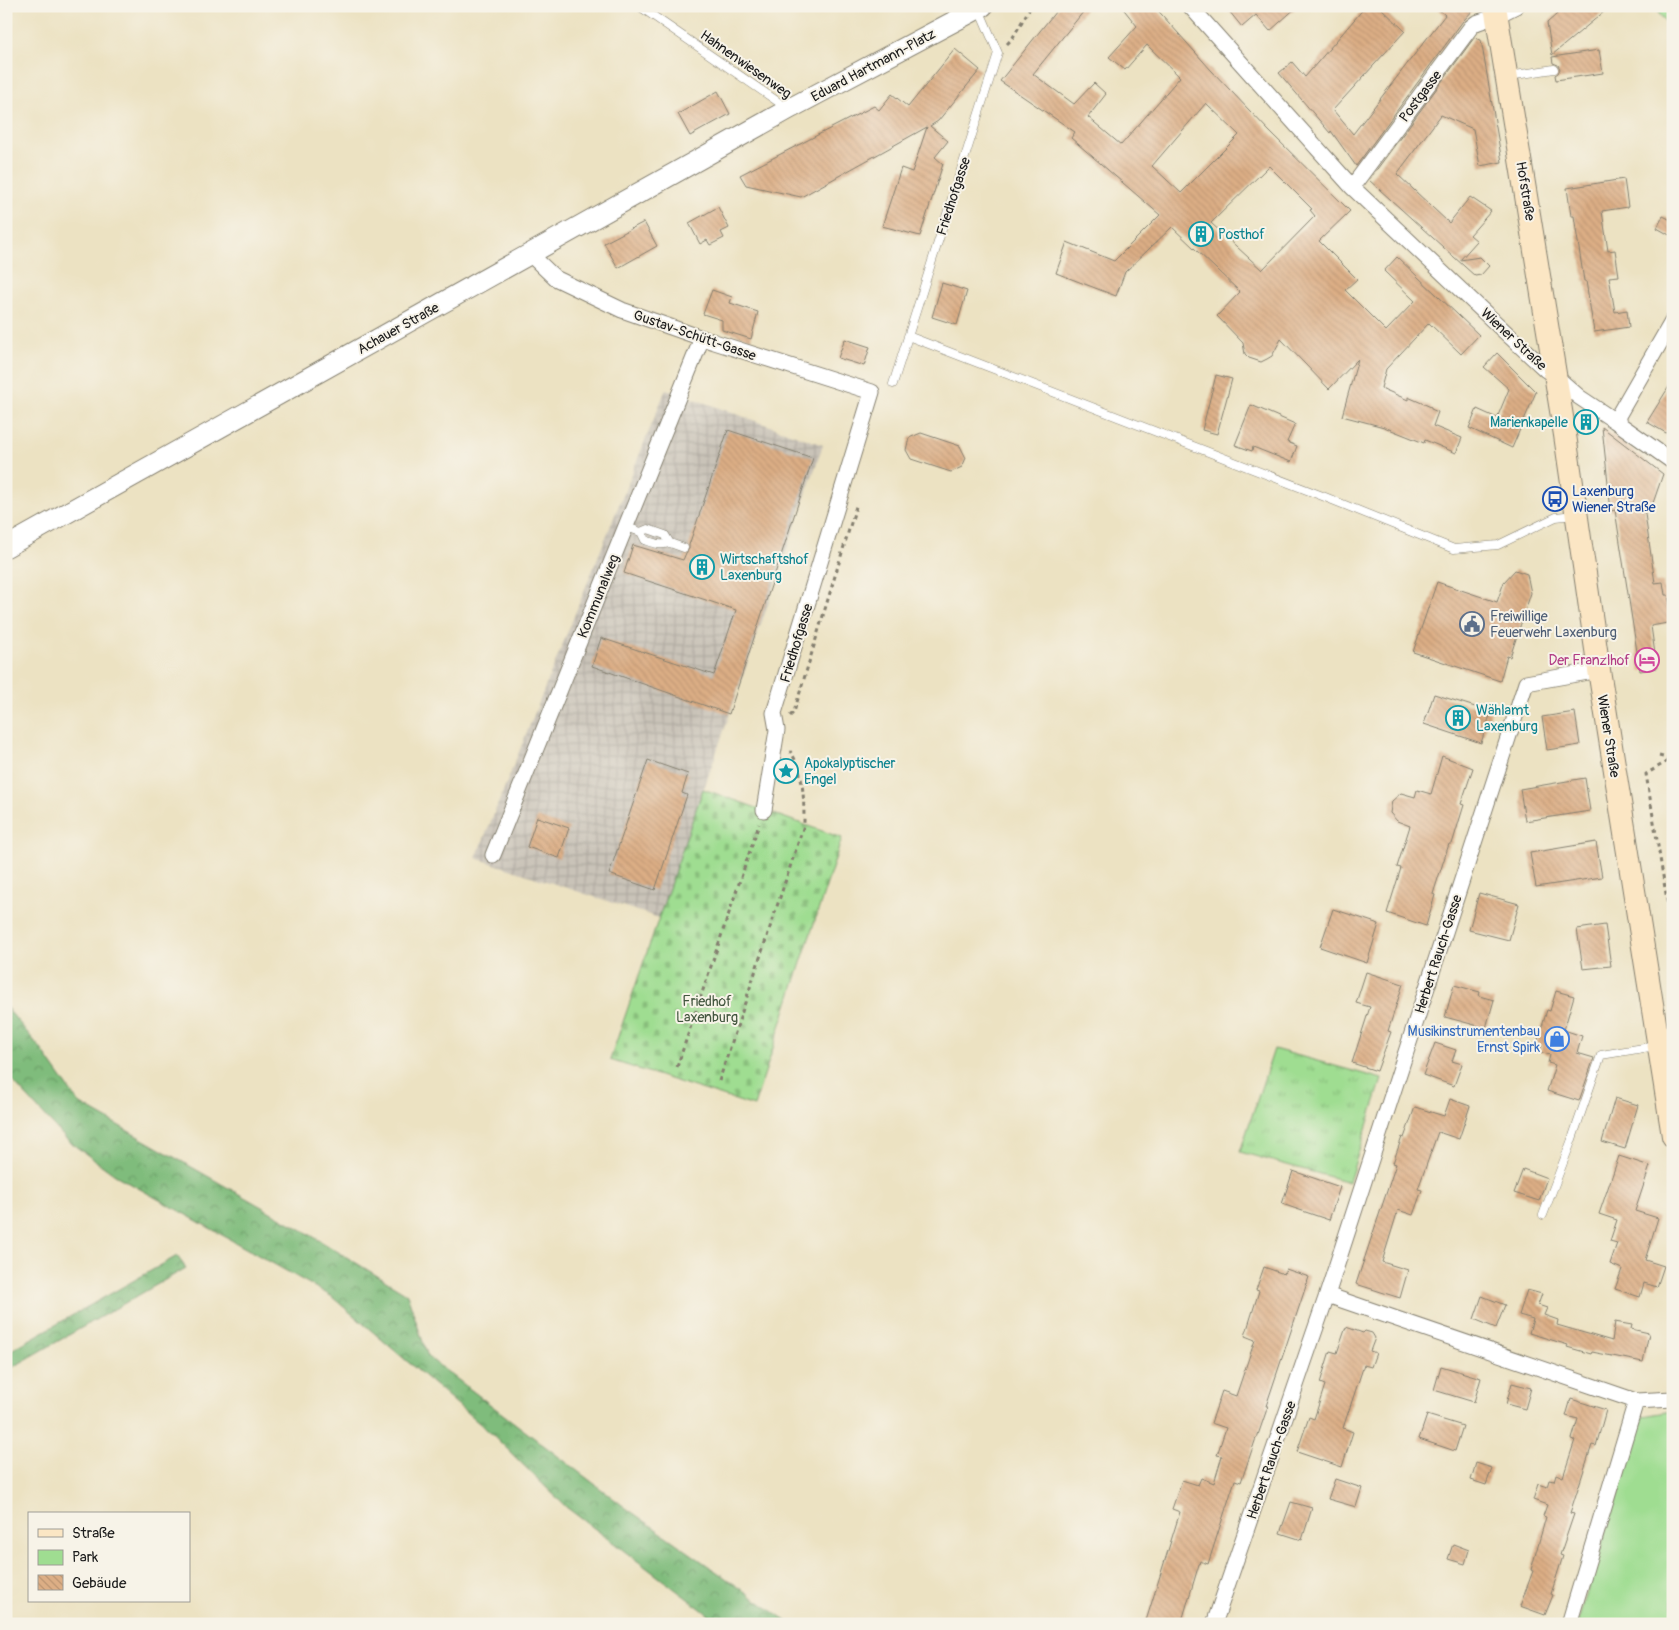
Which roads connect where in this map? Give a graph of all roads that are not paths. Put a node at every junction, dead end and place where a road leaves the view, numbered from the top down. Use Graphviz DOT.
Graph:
graph roads {
  1 [pos="639,6"];
  2 [pos="1190,6"];
  3 [pos="981,7"];
  4 [pos="1502,10"];
  5 [pos="1554,69"];
  6 [pos="1507,76"];
  7 [pos="789,109"];
  8 [pos="1352,186"];
  9 [pos="530,254"];
  10 [pos="1673,320"];
  11 [pos="908,336"];
  12 [pos="702,338"];
  13 [pos="1555,376"];
  14 [pos="893,384"];
  15 [pos="872,392"];
  16 [pos="1615,421"];
  17 [pos="1673,462"];
  18 [pos="1576,514"];
  19 [pos="626,527"];
  20 [pos="641,532"];
  21 [pos="670,543"];
  22 [pos="6,547"];
  23 [pos="684,548"];
  24 [pos="1599,670"];
  25 [pos="764,810"];
  26 [pos="493,855"];
  27 [pos="1658,1046"];
  28 [pos="1672,1123"];
  29 [pos="1543,1215"];
  30 [pos="1327,1295"];
  31 [pos="1673,1399"];
  32 [pos="1636,1401"];
  33 [pos="1214,1624"];
  34 [pos="1569,1624"];
  1 -- 7 [label="lane, Hahnenwiesenweg"];
  2 -- 8 [label="street, Wiener Straße"];
  3 -- 7 [label="street, Eduard Hartmann-Platz"];
  3 -- 11 [label="lane, Friedhofgasse"];
  4 -- 6 [label="main road, Hofstraße"];
  4 -- 8 [label="street, Postgasse"];
  5 -- 6 [label="lane"];
  6 -- 13 [label="main road, Hofstraße"];
  7 -- 9 [label="street, Achauer Straße"];
  8 -- 13 [label="street, Wiener Straße"];
  9 -- 12 [label="street, Gustav-Schütt-Gasse"];
  9 -- 22 [label="street, Achauer Straße"];
  10 -- 16 [label="street"];
  11 -- 14 [label="lane, Friedhofgasse"];
  11 -- 18 [label="lane"];
  12 -- 15 [label="street, Gustav-Schütt-Gasse"];
  12 -- 19 [label="street, Kommunalweg"];
  13 -- 16 [label="street"];
  13 -- 18 [label="main road, Wiener Straße"];
  15 -- 25 [label="street, Friedhofgasse"];
  16 -- 17 [label="street"];
  18 -- 24 [label="main road, Wiener Straße"];
  19 -- 20 [label="lane"];
  19 -- 26 [label="street, Kommunalweg"];
  20 -- 21 [label="lane"];
  20 -- 21 [label="lane"];
  21 -- 23 [label="lane"];
  24 -- 27 [label="main road, Wiener Straße"];
  24 -- 30 [label="street, Herbert Rauch-Gasse"];
  27 -- 28 [label="main road, Wiener Straße"];
  27 -- 29 [label="lane"];
  30 -- 32 [label="street"];
  30 -- 33 [label="street, Herbert Rauch-Gasse"];
  31 -- 32 [label="street"];
  32 -- 34 [label="street"];
}
